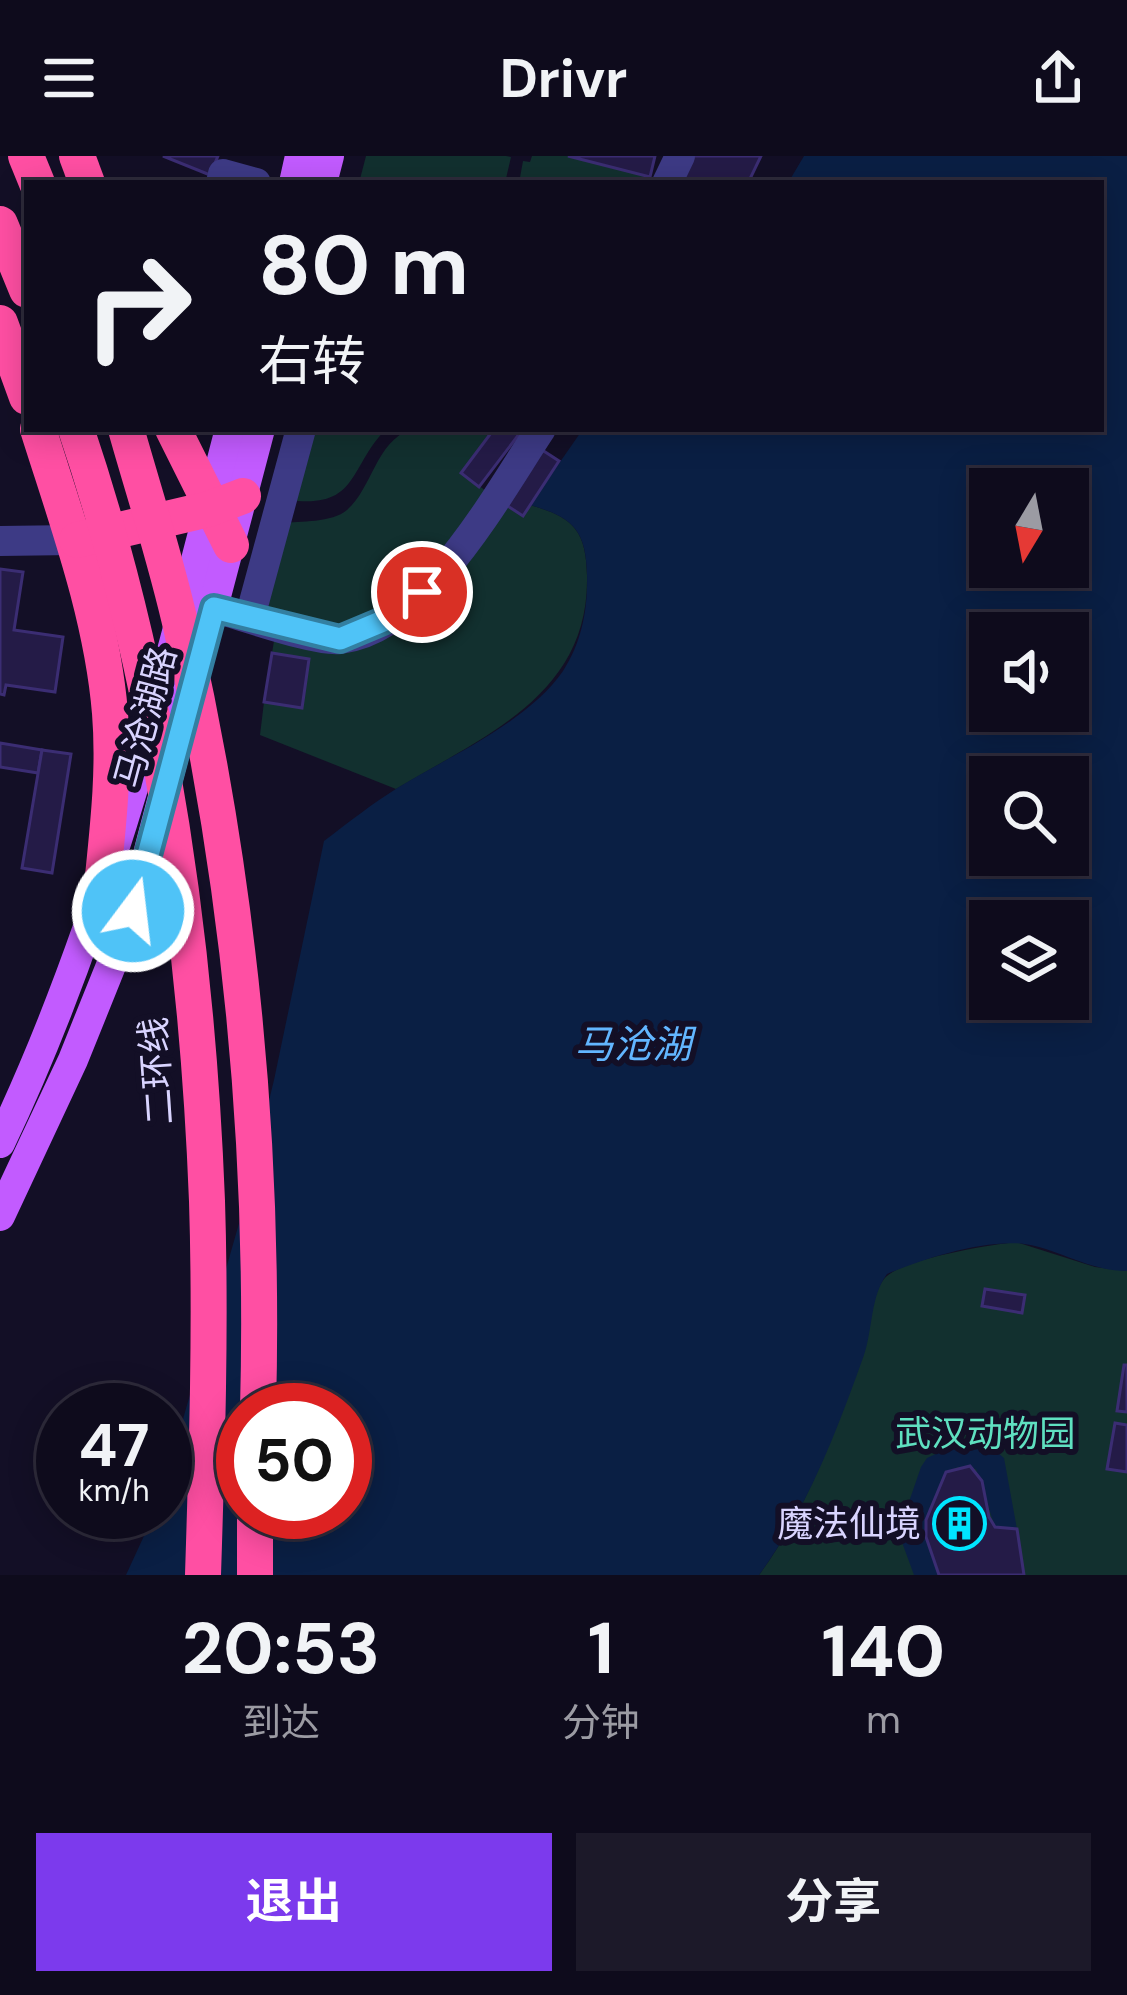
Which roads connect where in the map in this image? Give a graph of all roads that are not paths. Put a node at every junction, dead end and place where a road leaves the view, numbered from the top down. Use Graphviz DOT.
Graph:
graph roads {
  1 [pos="0,224"];
  2 [pos="24,283"];
  3 [pos="0,322"];
  4 [pos="24,389"];
  5 [pos="39,432"];
  6 [pos="77,432"];
  7 [pos="127,432"];
  8 [pos="175,432"];
  9 [pos="230,432"];
  10 [pos="259,432"];
  11 [pos="300,432"];
  12 [pos="539,432"];
  13 [pos="226,502"];
  14 [pos="74,540"];
  15 [pos="0,541"];
  16 [pos="231,545"];
  17 [pos="214,608"];
  18 [pos="250,617"];
  19 [pos="101,896"];
  20 [pos="0,1143"];
  21 [pos="0,1216"];
  22 [pos="258,1383"];
  23 [pos="255,1539"];
  24 [pos="203,1575"];
  25 [pos="255,1575"];
  1 -- 2 [label="highway"];
  3 -- 4 [label="highway"];
  5 -- 14 [label="highway"];
  6 -- 24 [label="highway, 二环线, bridge"];
  7 -- 22 [label="highway, bridge"];
  8 -- 13 [label="highway"];
  9 -- 13 [label="main road, 马沧湖路"];
  10 -- 13 [label="main road, 马沧湖路"];
  11 -- 18 [label="street"];
  12 -- 18 [label="street"];
  13 -- 14 [label="highway"];
  13 -- 16 [label="highway"];
  13 -- 19 [label="main road, 马沧湖路"];
  14 -- 15 [label="street"];
  14 -- 19 [label="highway"];
  16 -- 17 [label="main road, 马沧湖路"];
  17 -- 18 [label="street"];
  17 -- 21 [label="main road, 马沧湖路"];
  19 -- 20 [label="main road, 马沧湖路"];
  23 -- 25 [label="highway"];
}
